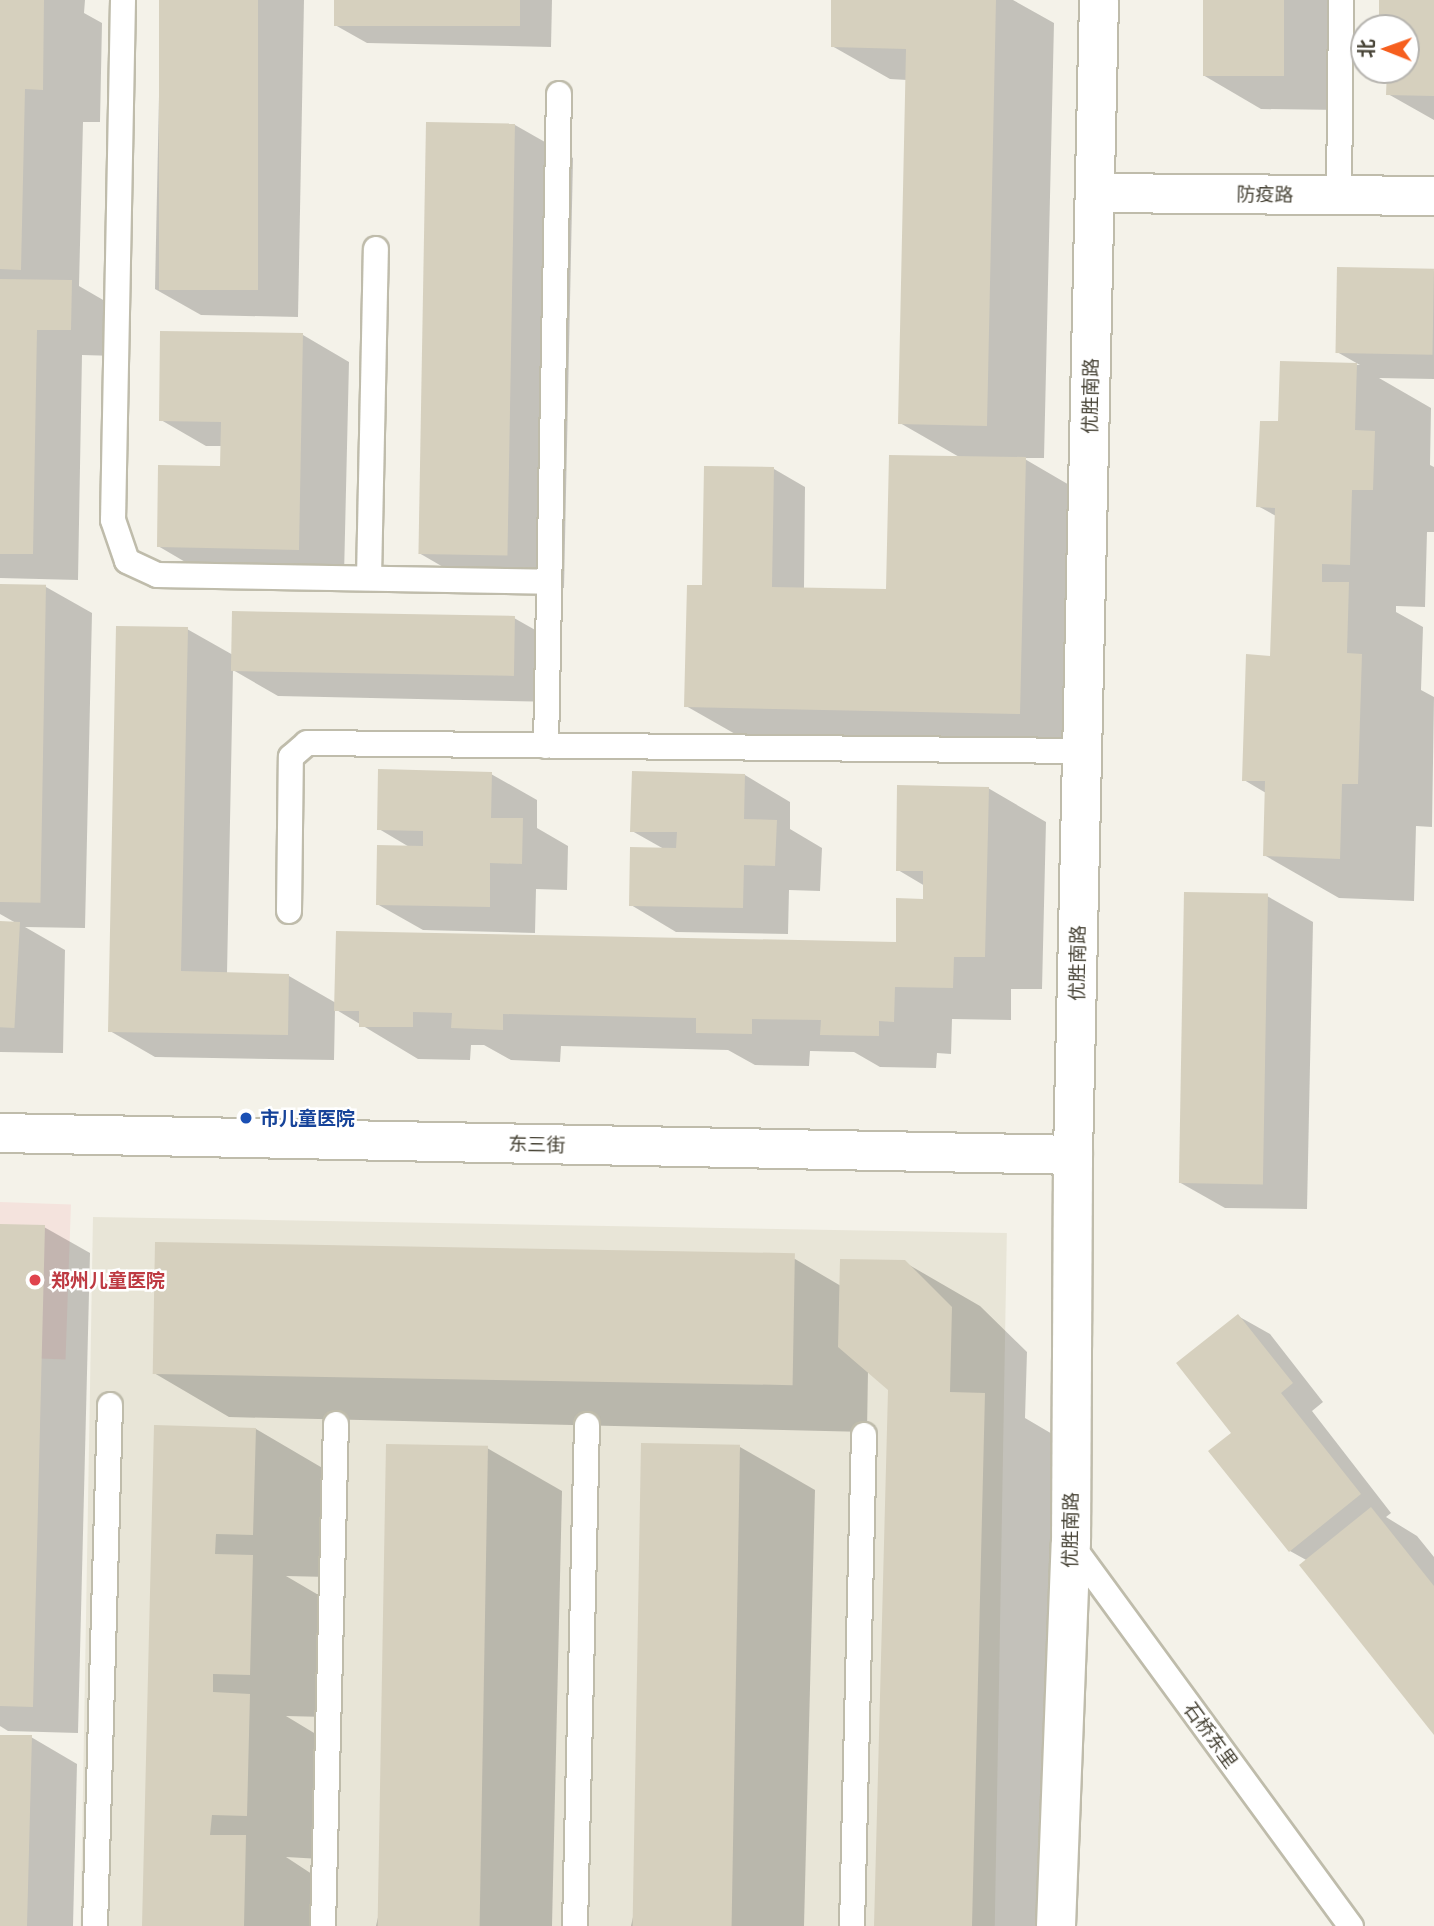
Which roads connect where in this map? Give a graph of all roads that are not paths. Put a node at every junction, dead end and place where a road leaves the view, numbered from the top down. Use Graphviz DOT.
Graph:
graph roads {
  1 [pos="123,0"];
  2 [pos="1099,0"];
  3 [pos="1341,0"];
  4 [pos="559,94"];
  5 [pos="1095,192"];
  6 [pos="1339,195"];
  7 [pos="1434,196"];
  8 [pos="376,249"];
  9 [pos="369,578"];
  10 [pos="549,582"];
  11 [pos="546,746"];
  12 [pos="1082,751"];
  13 [pos="289,911"];
  14 [pos="0,1133"];
  15 [pos="1073,1155"];
  16 [pos="110,1405"];
  17 [pos="336,1424"];
  18 [pos="586,1425"];
  19 [pos="864,1434"];
  20 [pos="1071,1545"];
  21 [pos="95,1926"];
  22 [pos="323,1926"];
  23 [pos="575,1926"];
  24 [pos="852,1926"];
  25 [pos="1056,1926"];
  26 [pos="1351,1926"];
  1 -- 9 [label="lane"];
  2 -- 5 [label="street, 优胜南路"];
  3 -- 6 [label="lane"];
  4 -- 10 [label="lane"];
  5 -- 6 [label="street, 防疫路"];
  5 -- 12 [label="street, 优胜南路"];
  6 -- 7 [label="street, 防疫路"];
  8 -- 9 [label="lane"];
  9 -- 10 [label="lane"];
  10 -- 11 [label="lane"];
  11 -- 12 [label="lane"];
  11 -- 13 [label="lane"];
  12 -- 15 [label="street, 优胜南路"];
  14 -- 15 [label="street, 东三街"];
  15 -- 20 [label="street, 优胜南路"];
  16 -- 21 [label="lane"];
  17 -- 22 [label="lane"];
  18 -- 23 [label="lane"];
  19 -- 24 [label="lane"];
  20 -- 25 [label="street, 优胜南路"];
  20 -- 26 [label="lane, 石桥东里"];
}
